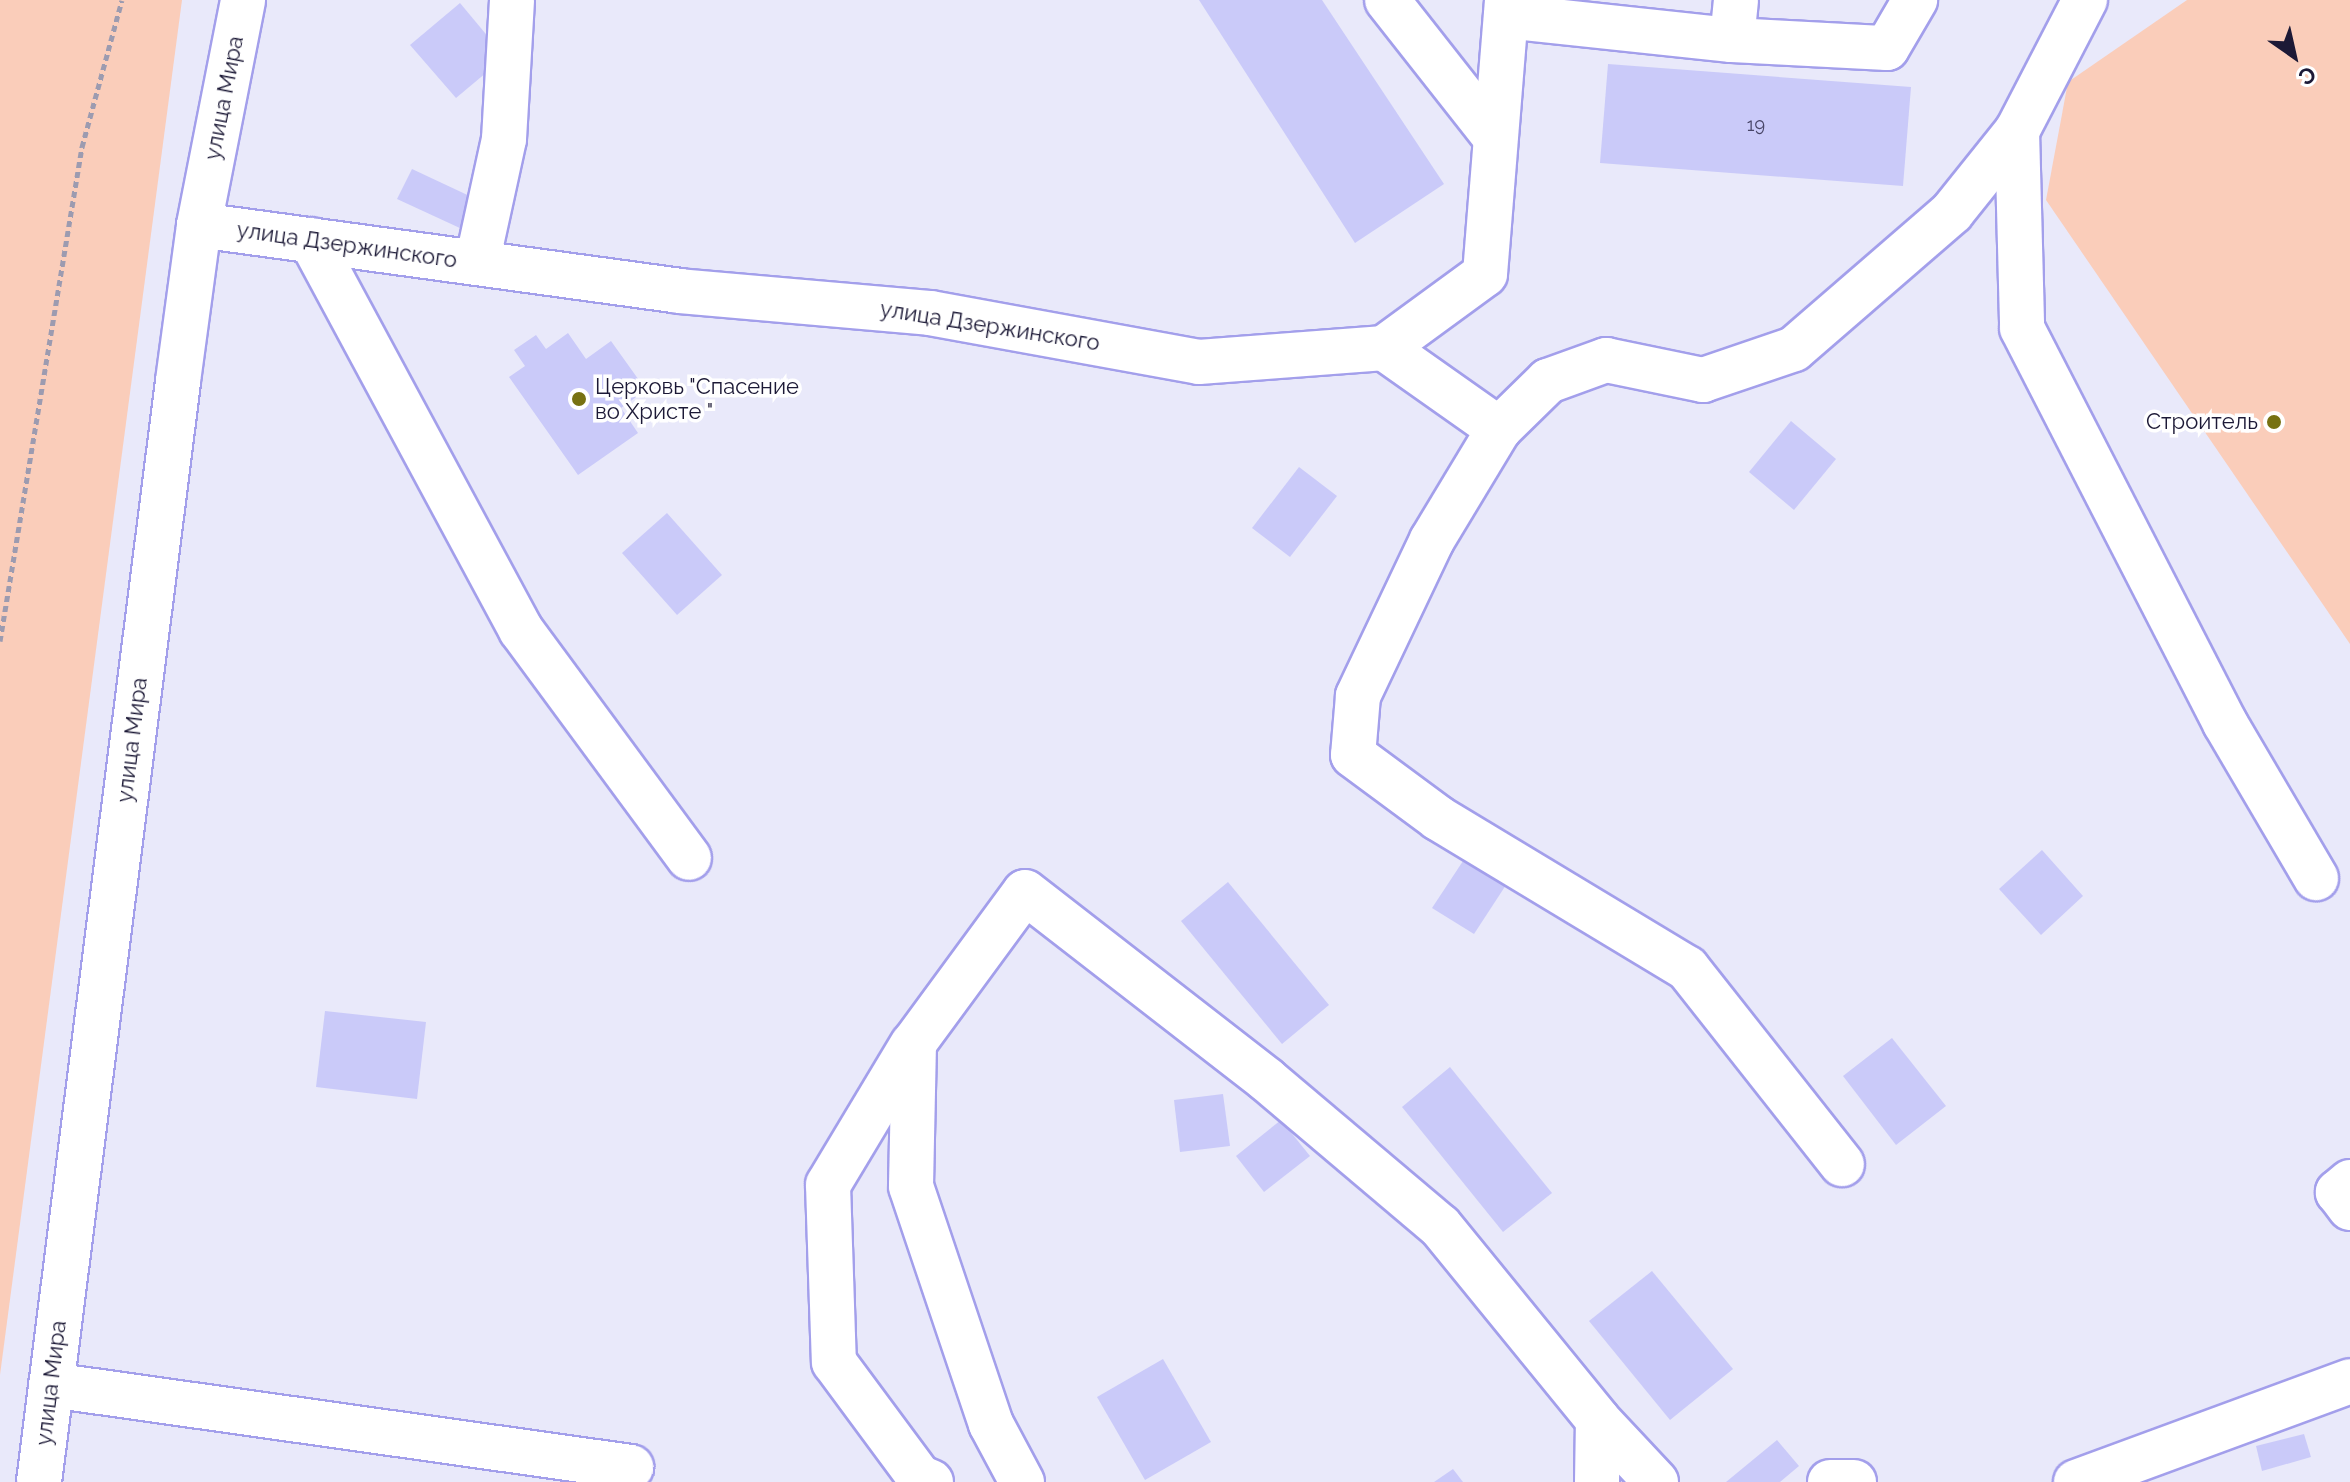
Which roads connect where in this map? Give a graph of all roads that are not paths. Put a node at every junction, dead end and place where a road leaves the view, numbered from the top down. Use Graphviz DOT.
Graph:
graph roads {
  1 [pos="243,0"];
  2 [pos="512,0"];
  3 [pos="1387,0"];
  4 [pos="1915,0"];
  5 [pos="2085,0"];
  6 [pos="1506,8"];
  7 [pos="1734,20"];
  8 [pos="2017,131"];
  9 [pos="1494,136"];
  10 [pos="199,225"];
  11 [pos="311,240"];
  12 [pos="477,263"];
  13 [pos="1384,348"];
  14 [pos="1499,429"];
  15 [pos="689,858"];
  16 [pos="2316,878"];
  17 [pos="914,1043"];
  18 [pos="1842,1164"];
  19 [pos="2350,1182"];
  20 [pos="2350,1208"];
  21 [pos="2350,1381"];
  22 [pos="51,1385"];
  23 [pos="1598,1420"];
  24 [pos="631,1467"];
  25 [pos="39,1482"];
  26 [pos="931,1482"];
  27 [pos="1022,1482"];
  28 [pos="1597,1482"];
  29 [pos="1656,1482"];
  30 [pos="1830,1482"];
  31 [pos="1854,1482"];
  32 [pos="2076,1482"];
  1 -- 10 [label="street, улица Мира"];
  2 -- 12 [label="street"];
  3 -- 9 [label="street"];
  4 -- 7 [label="street"];
  5 -- 8 [label="street"];
  6 -- 7 [label="street"];
  6 -- 9 [label="street"];
  8 -- 14 [label="street"];
  8 -- 16 [label="street"];
  9 -- 13 [label="street"];
  10 -- 11 [label="street, улица Дзержинского"];
  10 -- 22 [label="street, улица Мира"];
  11 -- 12 [label="street, улица Дзержинского"];
  11 -- 15 [label="street"];
  12 -- 13 [label="street, улица Дзержинского"];
  13 -- 14 [label="street"];
  14 -- 18 [label="street"];
  17 -- 23 [label="street"];
  17 -- 26 [label="street"];
  17 -- 27 [label="street"];
  19 -- 20 [label="street"];
  21 -- 32 [label="street"];
  22 -- 24 [label="street"];
  22 -- 25 [label="street, улица Мира"];
  23 -- 28 [label="street"];
  23 -- 29 [label="street"];
  30 -- 31 [label="street"];
}
